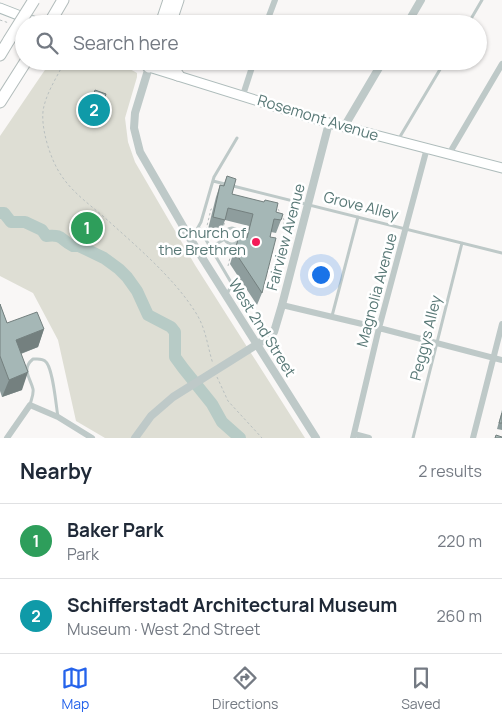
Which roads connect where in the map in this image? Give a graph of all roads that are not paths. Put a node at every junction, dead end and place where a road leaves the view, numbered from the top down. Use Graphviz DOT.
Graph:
graph roads {
  1 [pos="34,0"];
  2 [pos="169,0"];
  3 [pos="178,0"];
  4 [pos="275,0"];
  5 [pos="421,0"];
  6 [pos="482,0"];
  7 [pos="0,8"];
  8 [pos="18,15"];
  9 [pos="25,15"];
  10 [pos="164,15"];
  11 [pos="173,15"];
  12 [pos="269,15"];
  13 [pos="412,15"];
  14 [pos="473,15"];
  15 [pos="15,30"];
  16 [pos="0,55"];
  17 [pos="502,64"];
  18 [pos="20,70"];
  19 [pos="149,70"];
  20 [pos="167,70"];
  21 [pos="174,70"];
  22 [pos="251,70"];
  23 [pos="379,70"];
  24 [pos="440,70"];
  25 [pos="178,75"];
  26 [pos="244,95"];
  27 [pos="0,102"];
  28 [pos="329,123"];
  29 [pos="344,127"];
  30 [pos="237,138"];
  31 [pos="397,141"];
  32 [pos="427,148"];
  33 [pos="449,154"];
  34 [pos="502,168"];
  35 [pos="214,179"];
  36 [pos="308,204"];
  37 [pos="358,217"];
  38 [pos="199,228"];
  39 [pos="406,228"];
  40 [pos="191,240"];
  41 [pos="225,240"];
  42 [pos="462,243"];
  43 [pos="211,247"];
  44 [pos="502,253"];
  45 [pos="226,296"];
  46 [pos="282,305"];
  47 [pos="332,317"];
  48 [pos="502,324"];
  49 [pos="379,328"];
  50 [pos="436,343"];
  51 [pos="257,344"];
  52 [pos="493,358"];
  53 [pos="502,360"];
  54 [pos="30,405"];
  55 [pos="58,418"];
  56 [pos="354,436"];
  57 [pos="7,438"];
  58 [pos="92,438"];
  59 [pos="135,438"];
  60 [pos="316,438"];
  61 [pos="369,438"];
  62 [pos="413,438"];
  63 [pos="473,438"];
  1 -- 9 [label="highway, bridge"];
  2 -- 10 [label="highway"];
  3 -- 11 [label="highway"];
  4 -- 12 [label="street"];
  5 -- 13 [label="street"];
  6 -- 14 [label="lane"];
  7 -- 8 [label="main road"];
  15 -- 16 [label="highway, bridge"];
  17 -- 33 [label="street"];
  18 -- 27 [label="highway"];
  19 -- 40 [label="street, West 2nd Street"];
  20 -- 25 [label="main road, Rosemont Avenue"];
  21 -- 25 [label="highway"];
  22 -- 26 [label="street"];
  23 -- 29 [label="street"];
  24 -- 31 [label="lane"];
  25 -- 26 [label="main road, Rosemont Avenue"];
  26 -- 28 [label="main road, Rosemont Avenue"];
  28 -- 29 [label="main road, Rosemont Avenue"];
  28 -- 36 [label="street, Fairview Avenue"];
  29 -- 31 [label="main road, Rosemont Avenue"];
  30 -- 35 [label="lane"];
  31 -- 32 [label="main road, Rosemont Avenue"];
  32 -- 33 [label="main road, Rosemont Avenue"];
  32 -- 39 [label="street, Magnolia Avenue"];
  33 -- 34 [label="main road, Rosemont Avenue"];
  35 -- 36 [label="lane, Grove Alley"];
  35 -- 38 [label="lane"];
  36 -- 37 [label="lane, Grove Alley"];
  36 -- 46 [label="street, Fairview Avenue"];
  37 -- 39 [label="lane, Grove Alley"];
  37 -- 47 [label="lane"];
  38 -- 40 [label="lane"];
  38 -- 43 [label="lane"];
  39 -- 42 [label="lane, Grove Alley"];
  39 -- 49 [label="street, Magnolia Avenue"];
  40 -- 45 [label="street, West 2nd Street"];
  41 -- 41 [label="lane"];
  41 -- 43 [label="lane"];
  42 -- 44 [label="lane, Grove Alley"];
  42 -- 50 [label="lane, Peggys Alley"];
  43 -- 45 [label="lane"];
  45 -- 51 [label="street, West 2nd Street"];
  46 -- 47 [label="street"];
  46 -- 51 [label="street, Fairview Avenue"];
  47 -- 49 [label="street"];
  48 -- 52 [label="street"];
  49 -- 50 [label="street"];
  49 -- 56 [label="street, Magnolia Avenue"];
  50 -- 52 [label="street"];
  50 -- 62 [label="lane, Peggys Alley"];
  51 -- 59 [label="street, Fairview Avenue"];
  51 -- 60 [label="street, West 2nd Street"];
  52 -- 53 [label="street"];
  52 -- 63 [label="street"];
  54 -- 55 [label="street"];
  54 -- 55 [label="lane"];
  54 -- 57 [label="street"];
  55 -- 58 [label="street"];
  56 -- 61 [label="street"];
}
